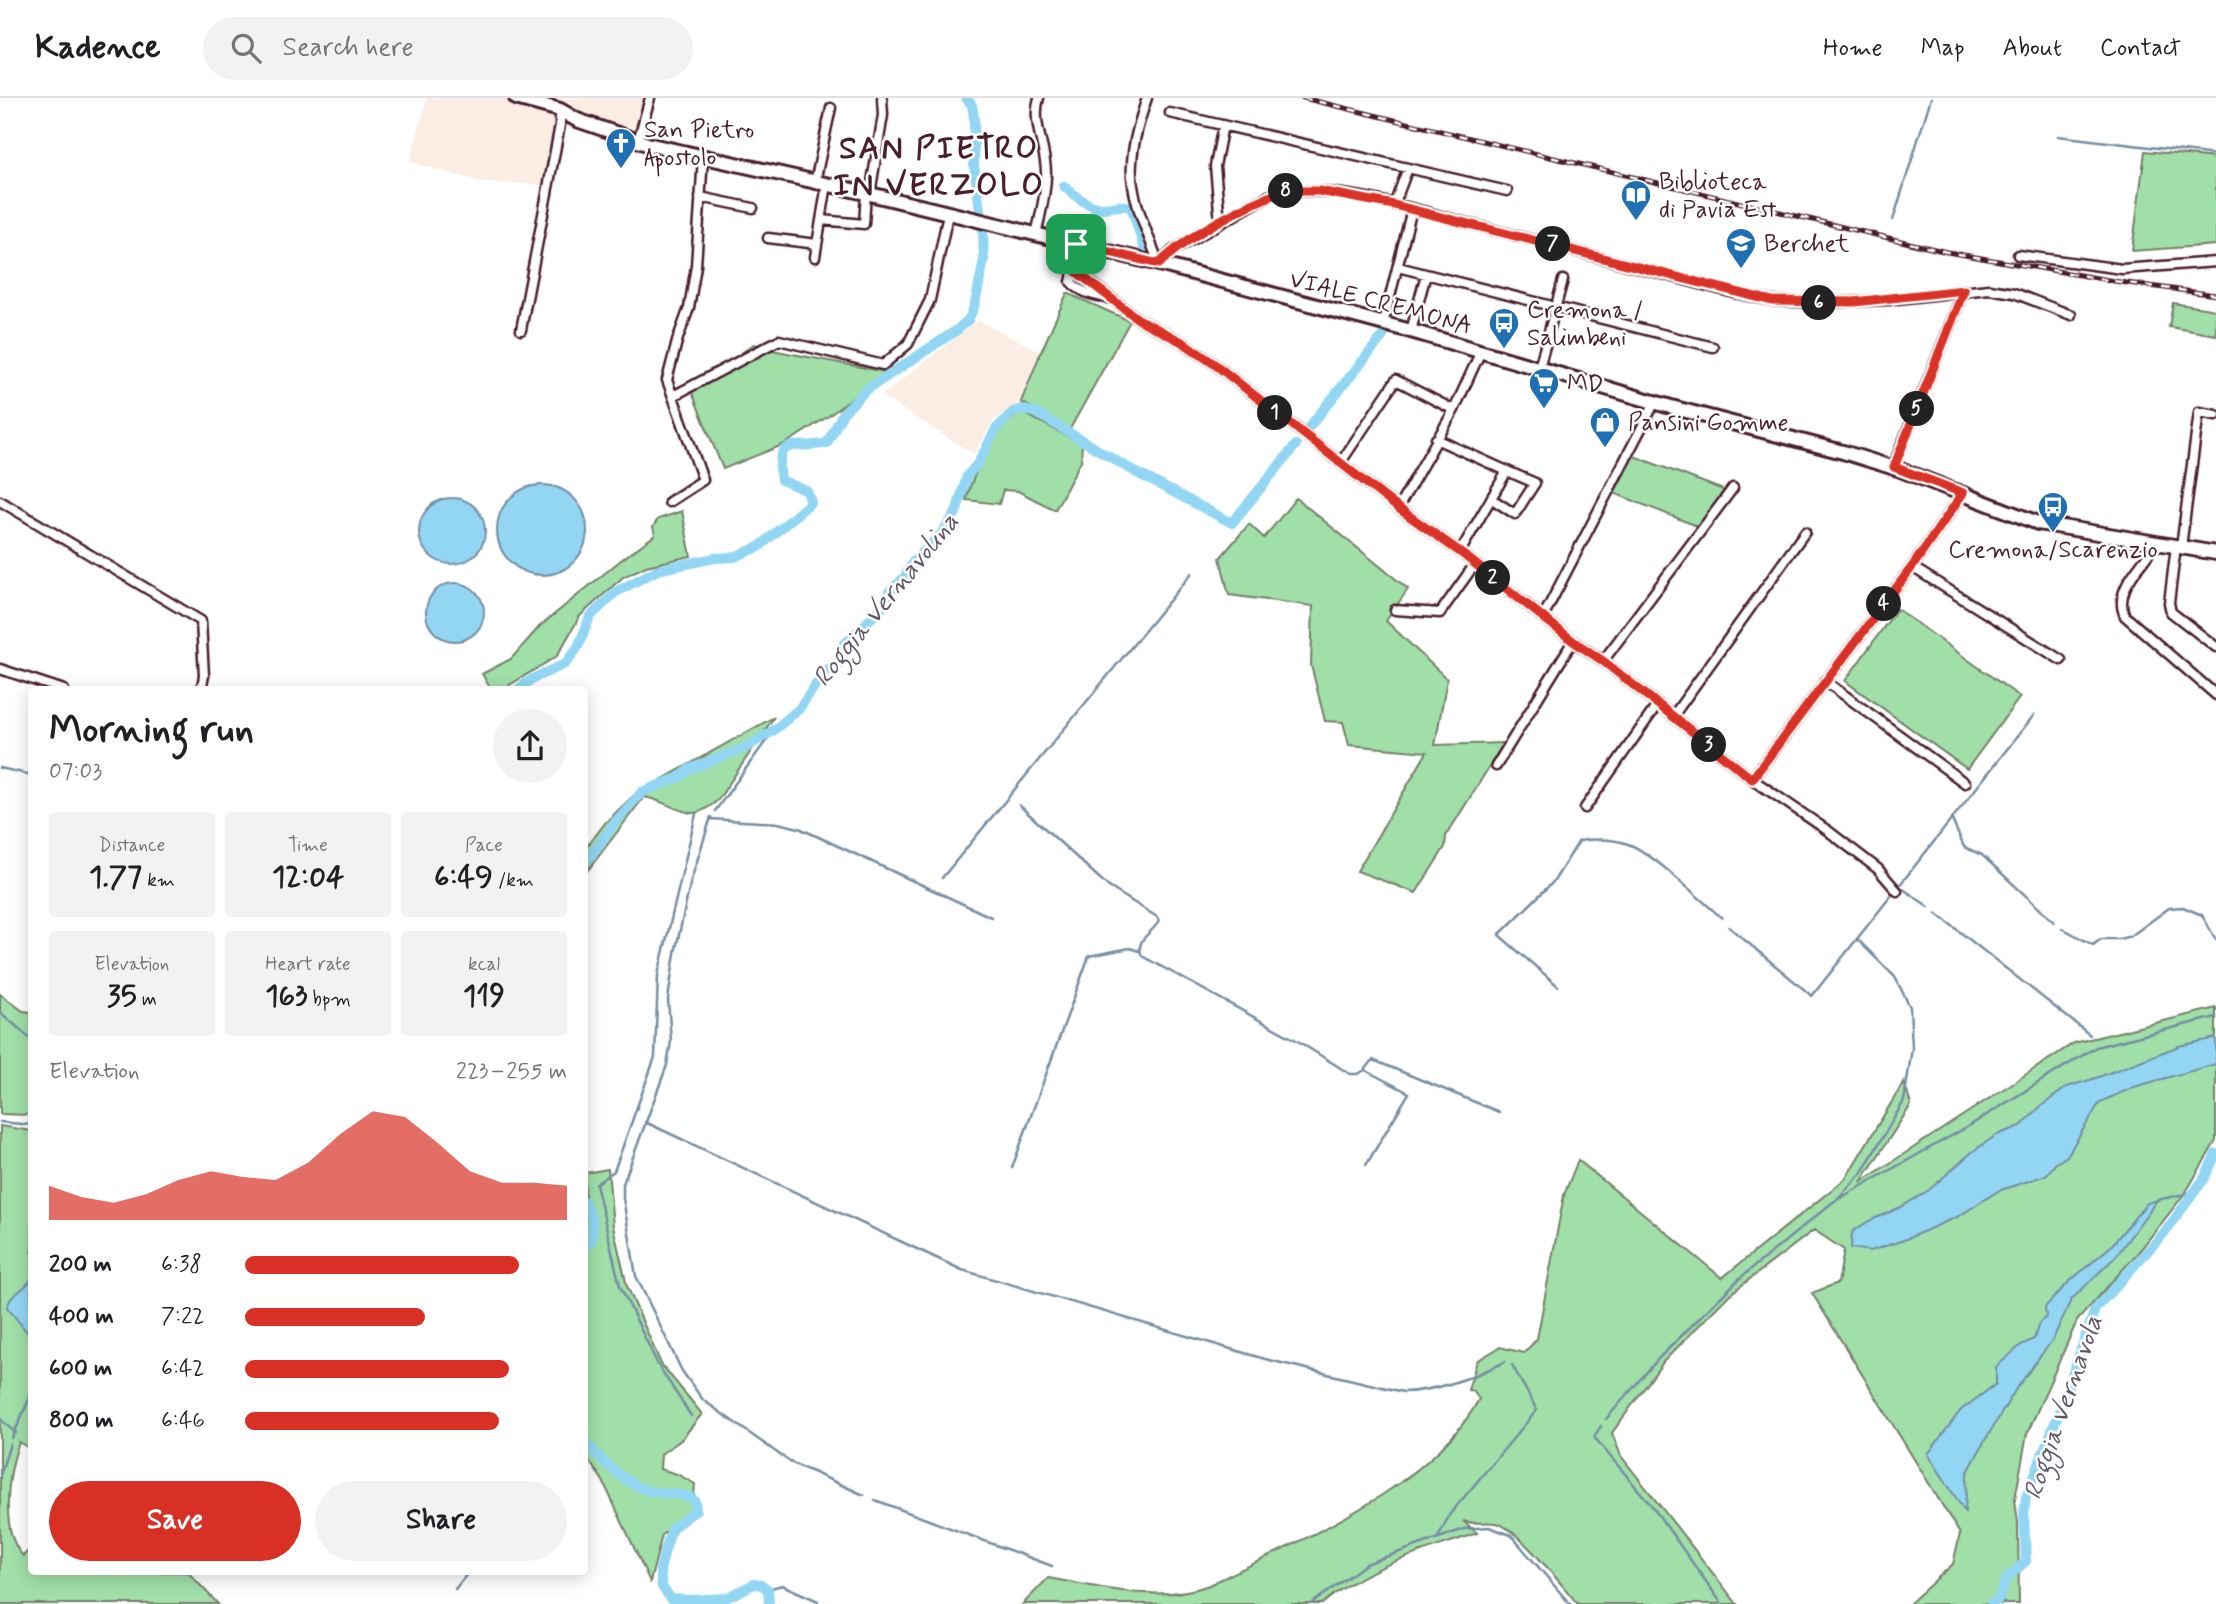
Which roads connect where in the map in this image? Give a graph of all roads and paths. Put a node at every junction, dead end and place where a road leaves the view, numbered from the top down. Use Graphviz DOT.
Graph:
graph roads {
  1 [pos="516,98"];
  2 [pos="650,98"];
  3 [pos="882,98"];
  4 [pos="1039,98"];
  5 [pos="1147,98"];
  6 [pos="831,108"];
  7 [pos="560,110"];
  8 [pos="1170,113"];
  9 [pos="1223,125"];
  10 [pos="638,141"];
  11 [pos="703,157"];
  12 [pos="1408,168"];
  13 [pos="821,183"];
  14 [pos="1507,191"];
  15 [pos="868,193"];
  16 [pos="700,197"];
  17 [pos="1394,205"];
  18 [pos="753,208"];
  19 [pos="1412,209"];
  20 [pos="948,214"];
  21 [pos="821,220"];
  22 [pos="1220,222"];
  23 [pos="1036,235"];
  24 [pos="768,238"];
  25 [pos="817,244"];
  26 [pos="1076,244"];
  27 [pos="2018,255"];
  28 [pos="815,257"];
  29 [pos="2216,262"];
  30 [pos="1159,264"];
  31 [pos="1398,267"];
  32 [pos="1074,270"];
  33 [pos="1426,274"];
  34 [pos="1563,280"];
  35 [pos="1964,290"];
  36 [pos="1113,300"];
  37 [pos="1555,307"];
  38 [pos="2071,315"];
  39 [pos="1383,324"];
  40 [pos="521,330"];
  41 [pos="1410,331"];
  42 [pos="1713,347"];
  43 [pos="1481,351"];
  44 [pos="1539,369"];
  45 [pos="673,396"];
  46 [pos="1655,402"];
  47 [pos="1454,410"];
  48 [pos="2216,415"];
  49 [pos="1436,439"];
  50 [pos="1340,462"];
  51 [pos="1894,467"];
  52 [pos="1507,471"];
  53 [pos="1733,488"];
  54 [pos="1963,493"];
  55 [pos="1492,499"];
  56 [pos="0,501"];
  57 [pos="669,502"];
  58 [pos="1398,508"];
  59 [pos="1805,532"];
  60 [pos="2155,543"];
  61 [pos="2179,547"];
  62 [pos="1460,552"];
  63 [pos="2216,553"];
  64 [pos="1475,564"];
  65 [pos="1912,567"];
  66 [pos="1395,610"];
  67 [pos="1543,617"];
  68 [pos="1573,641"];
  69 [pos="2216,647"];
  70 [pos="2061,660"];
  71 [pos="1603,661"];
  72 [pos="0,669"];
  73 [pos="1825,681"];
  74 [pos="52,686"];
  75 [pos="202,686"];
  76 [pos="2216,695"];
  77 [pos="1658,704"];
  78 [pos="1673,716"];
  79 [pos="1496,766"];
  80 [pos="1752,779"];
  81 [pos="1965,783"];
  82 [pos="1585,808"];
  83 [pos="1897,891"];
  1 -- 7 [label="main road, VIALE CREMONA"];
  2 -- 10 [label="street"];
  3 -- 15 [label="street"];
  4 -- 23 [label="street"];
  5 -- 30 [label="street"];
  6 -- 13 [label="street"];
  7 -- 10 [label="main road, VIALE CREMONA"];
  7 -- 40 [label="street"];
  8 -- 9 [label="street"];
  9 -- 12 [label="street"];
  9 -- 22 [label="street"];
  10 -- 11 [label="main road, VIALE CREMONA"];
  11 -- 13 [label="main road, VIALE CREMONA"];
  11 -- 16 [label="street"];
  12 -- 14 [label="street"];
  12 -- 17 [label="street"];
  13 -- 15 [label="main road, VIALE CREMONA"];
  13 -- 21 [label="street"];
  15 -- 20 [label="main road, VIALE CREMONA"];
  15 -- 21 [label="street"];
  16 -- 18 [label="street"];
  16 -- 45 [label="street"];
  17 -- 19 [label="street"];
  17 -- 22 [label="street"];
  19 -- 31 [label="street"];
  19 -- 35 [label="street"];
  20 -- 23 [label="main road, VIALE CREMONA"];
  20 -- 45 [label="street"];
  21 -- 25 [label="street"];
  22 -- 30 [label="street"];
  23 -- 26 [label="main road, VIALE CREMONA"];
  24 -- 25 [label="street"];
  25 -- 28 [label="street"];
  26 -- 30 [label="main road, VIALE CREMONA"];
  26 -- 32 [label="street"];
  27 -- 29 [label="street"];
  30 -- 39 [label="main road, VIALE CREMONA"];
  31 -- 33 [label="street"];
  31 -- 39 [label="street"];
  32 -- 36 [label="street"];
  32 -- 36 [label="street"];
  33 -- 37 [label="street"];
  33 -- 41 [label="street"];
  34 -- 37 [label="street"];
  35 -- 38 [label="street"];
  35 -- 51 [label="street"];
  36 -- 50 [label="street"];
  37 -- 42 [label="street"];
  37 -- 44 [label="street"];
  39 -- 41 [label="main road, VIALE CREMONA"];
  41 -- 43 [label="main road, VIALE CREMONA"];
  43 -- 44 [label="main road, VIALE CREMONA"];
  43 -- 47 [label="street"];
  44 -- 46 [label="main road, VIALE CREMONA"];
  45 -- 57 [label="street"];
  46 -- 51 [label="main road, VIALE CREMONA"];
  46 -- 67 [label="street"];
  47 -- 49 [label="street"];
  47 -- 50 [label="street"];
  48 -- 61 [label="street"];
  49 -- 52 [label="street"];
  49 -- 58 [label="street"];
  50 -- 58 [label="street"];
  51 -- 54 [label="main road, VIALE CREMONA"];
  52 -- 55 [label="street"];
  52 -- 55 [label="street"];
  53 -- 71 [label="street"];
  54 -- 60 [label="main road, VIALE CREMONA"];
  54 -- 65 [label="street"];
  55 -- 62 [label="street"];
  56 -- 75 [label="street"];
  58 -- 62 [label="street"];
  59 -- 78 [label="street"];
  60 -- 61 [label="main road, VIALE CREMONA"];
  60 -- 76 [label="street"];
  61 -- 63 [label="main road, VIALE CREMONA"];
  61 -- 69 [label="street"];
  62 -- 64 [label="street"];
  64 -- 66 [label="street"];
  64 -- 67 [label="street"];
  65 -- 70 [label="street"];
  65 -- 73 [label="street"];
  67 -- 68 [label="street"];
  68 -- 71 [label="street"];
  68 -- 79 [label="street"];
  71 -- 77 [label="street"];
  72 -- 74 [label="street"];
  73 -- 80 [label="street"];
  73 -- 81 [label="street"];
  77 -- 78 [label="street"];
  77 -- 82 [label="street"];
  78 -- 80 [label="street"];
  80 -- 83 [label="street"];
}
